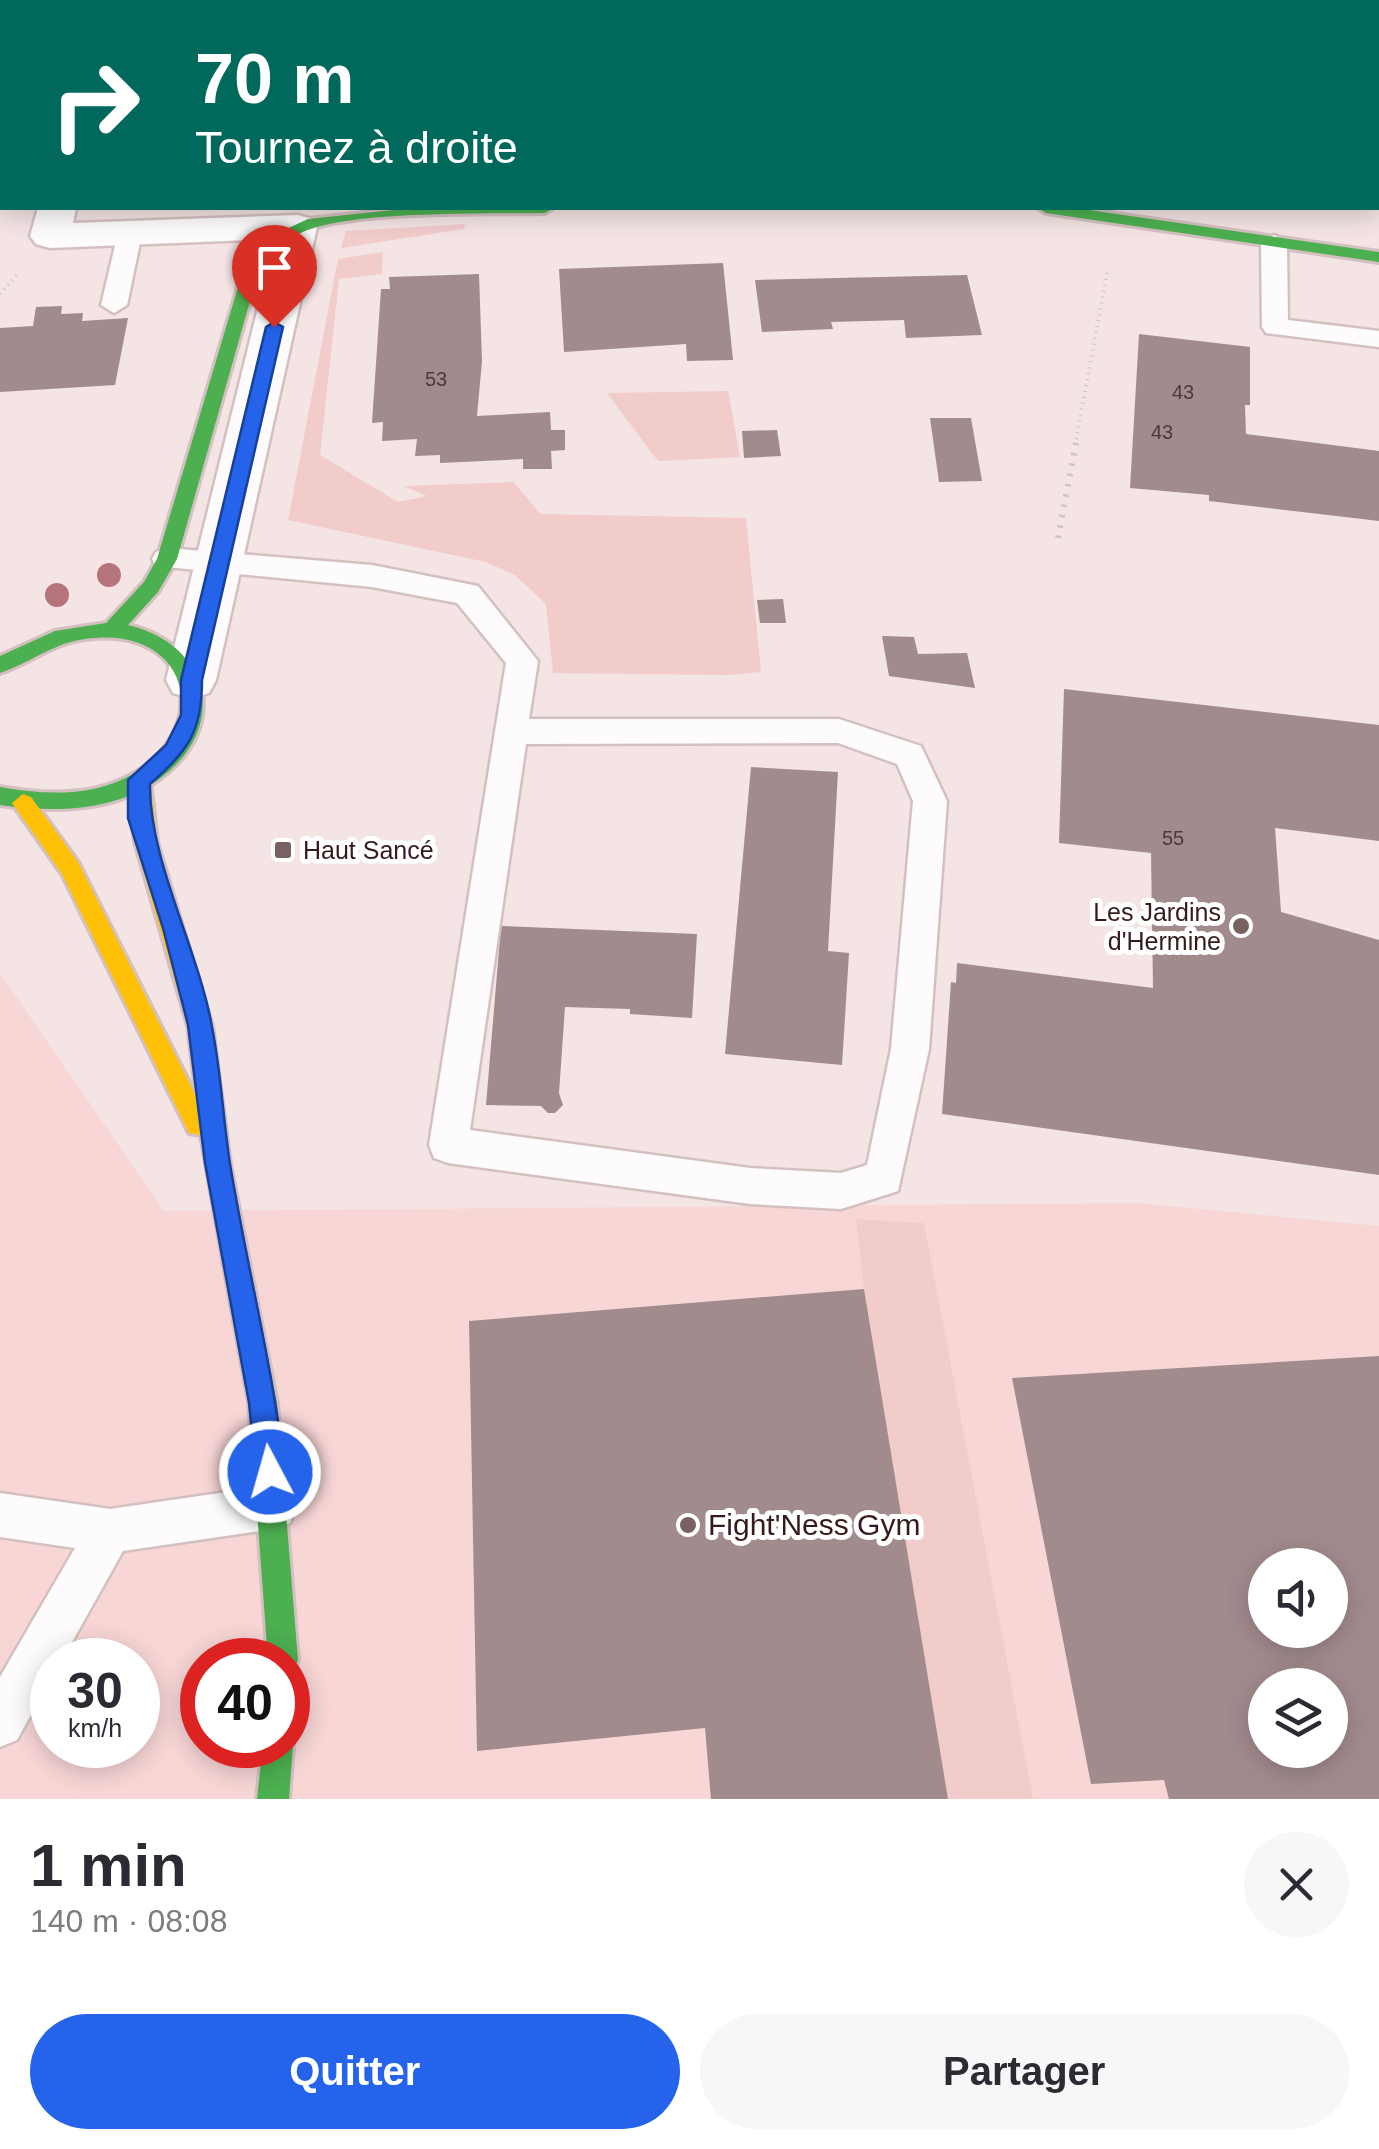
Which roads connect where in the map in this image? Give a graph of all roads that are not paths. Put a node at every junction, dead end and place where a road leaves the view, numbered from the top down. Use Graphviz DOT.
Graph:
graph roads {
  1 [pos="56,210"];
  2 [pos="501,210"];
  3 [pos="1073,210"];
  4 [pos="324,218"];
  5 [pos="130,233"];
  6 [pos="1274,244"];
  7 [pos="1379,257"];
  8 [pos="114,305"];
  9 [pos="1379,340"];
  10 [pos="167,560"];
  11 [pos="220,562"];
  12 [pos="19,623"];
  13 [pos="110,630"];
  14 [pos="57,636"];
  15 [pos="0,665"];
  16 [pos="191,680"];
  17 [pos="512,732"];
  18 [pos="139,780"];
  19 [pos="11,800"];
  20 [pos="218,1163"];
  21 [pos="274,1507"];
  22 [pos="0,1515"];
  23 [pos="110,1531"];
  24 [pos="282,1638"];
  25 [pos="0,1723"];
  26 [pos="275,1768"];
  27 [pos="272,1799"];
  1 -- 5 [label="street"];
  2 -- 4 [label="street"];
  3 -- 6 [label="street"];
  4 -- 5 [label="street"];
  4 -- 10 [label="street"];
  4 -- 11 [label="street"];
  5 -- 8 [label="lane"];
  6 -- 7 [label="street"];
  6 -- 9 [label="lane"];
  10 -- 11 [label="lane"];
  10 -- 13 [label="street"];
  11 -- 16 [label="street"];
  11 -- 17 [label="lane"];
  12 -- 14 [label="street"];
  13 -- 14 [label="street"];
  13 -- 16 [label="street"];
  14 -- 15 [label="street"];
  16 -- 18 [label="street"];
  17 -- 17 [label="lane"];
  18 -- 19 [label="street"];
  18 -- 20 [label="street"];
  19 -- 20 [label="street"];
  20 -- 21 [label="street"];
  21 -- 23 [label="lane"];
  21 -- 24 [label="street"];
  22 -- 23 [label="lane"];
  23 -- 25 [label="lane"];
  26 -- 27 [label="street"];
}
